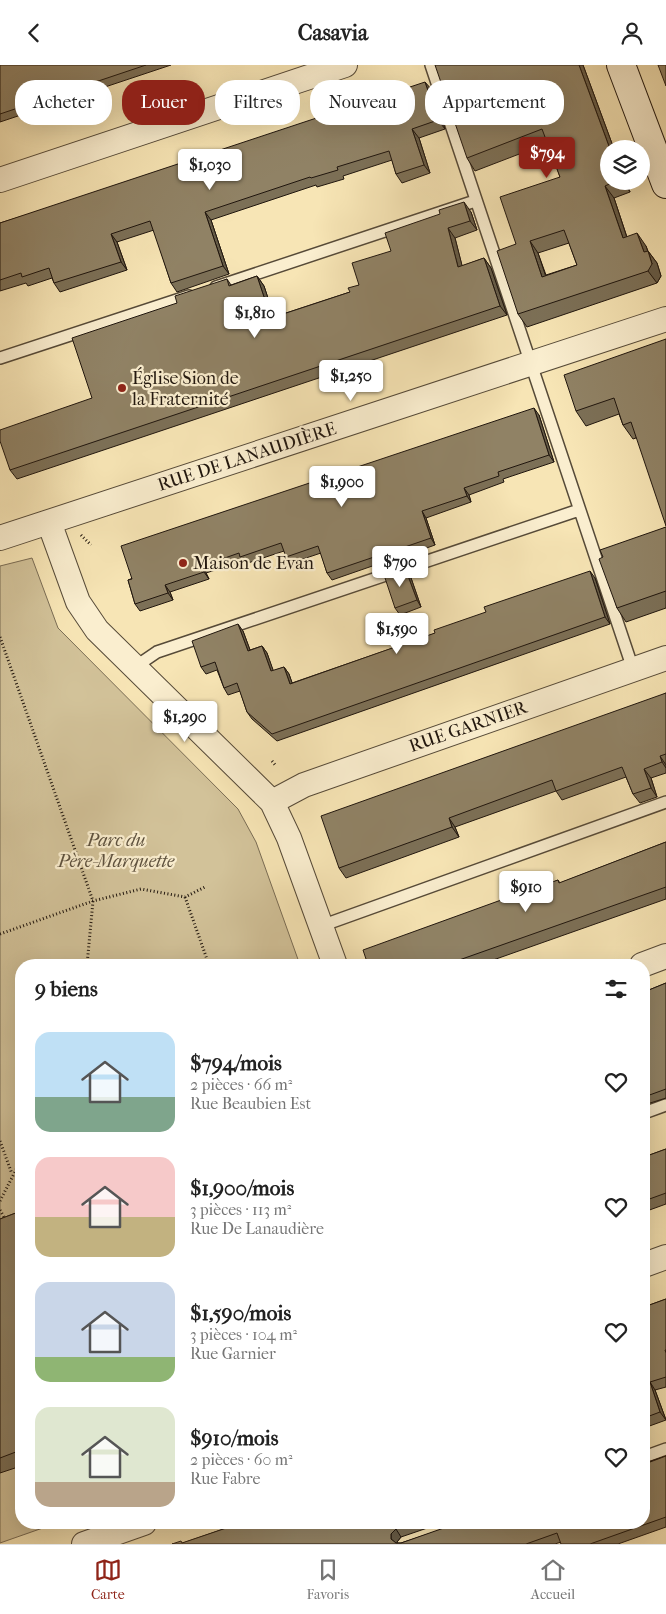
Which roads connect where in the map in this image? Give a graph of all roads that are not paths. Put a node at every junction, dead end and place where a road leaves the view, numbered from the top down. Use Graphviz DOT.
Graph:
graph roads {
  1 [pos="345,65"];
  2 [pos="431,65"];
  3 [pos="621,65"];
  4 [pos="0,180"];
  5 [pos="666,184"];
  6 [pos="475,201"];
  7 [pos="666,319"];
  8 [pos="0,358"];
  9 [pos="530,364"];
  10 [pos="579,510"];
  11 [pos="49,522"];
  12 [pos="0,538"];
  13 [pos="666,658"];
  14 [pos="135,667"];
  15 [pos="633,669"];
  16 [pos="272,802"];
  17 [pos="666,802"];
  18 [pos="321,926"];
  19 [pos="666,956"];
  20 [pos="332,959"];
  21 [pos="650,962"];
  22 [pos="666,1105"];
  23 [pos="650,1111"];
  24 [pos="666,1257"];
  25 [pos="650,1263"];
  26 [pos="666,1449"];
  27 [pos="650,1455"];
  28 [pos="127,1529"];
  29 [pos="84,1544"];
  1 -- 4 [label="street"];
  2 -- 6 [label="lane"];
  3 -- 5 [label="street"];
  6 -- 8 [label="lane"];
  6 -- 9 [label="lane"];
  7 -- 9 [label="street, RUE DE LANAUDIÈRE"];
  9 -- 10 [label="lane"];
  9 -- 11 [label="street, RUE DE LANAUDIÈRE"];
  10 -- 14 [label="lane"];
  10 -- 15 [label="lane"];
  11 -- 12 [label="street, RUE DE LANAUDIÈRE"];
  11 -- 14 [label="street"];
  13 -- 15 [label="street, RUE GARNIER"];
  14 -- 16 [label="street"];
  15 -- 16 [label="street, RUE GARNIER"];
  16 -- 18 [label="street"];
  17 -- 18 [label="lane"];
  18 -- 20 [label="street"];
  19 -- 21 [label="street"];
  22 -- 23 [label="lane"];
  24 -- 25 [label="street"];
  26 -- 27 [label="lane"];
  28 -- 29 [label="street"];
}
